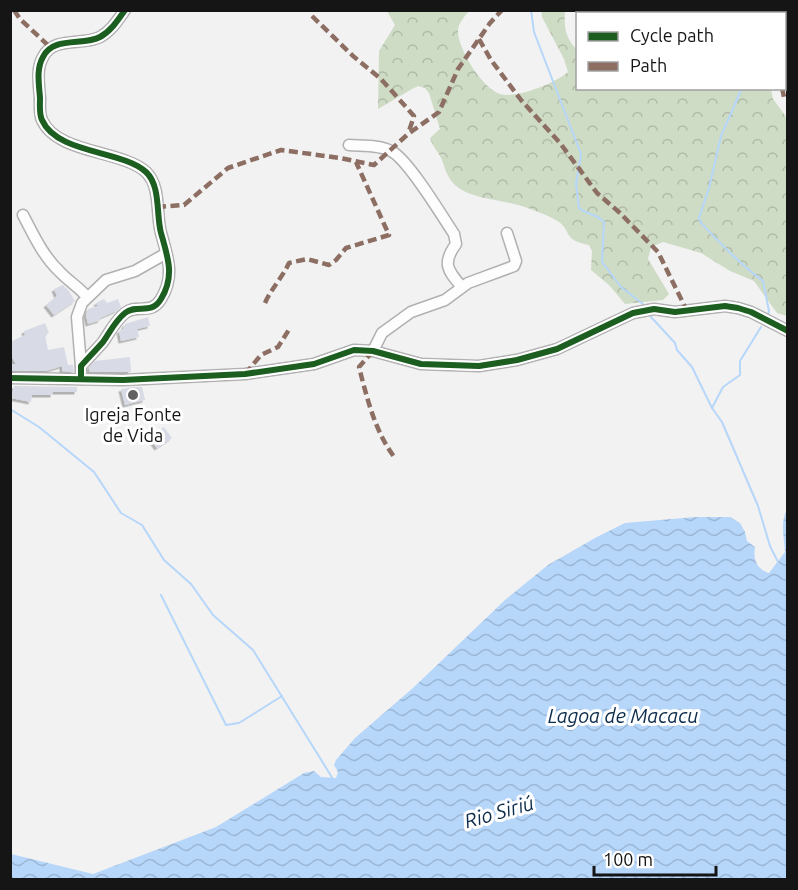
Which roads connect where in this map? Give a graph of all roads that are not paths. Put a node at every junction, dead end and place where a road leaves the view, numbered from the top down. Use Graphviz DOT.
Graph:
graph roads {
  1 [pos="125,10"];
  2 [pos="350,145"];
  3 [pos="23,215"];
  4 [pos="507,233"];
  5 [pos="165,254"];
  6 [pos="462,287"];
  7 [pos="87,297"];
  8 [pos="788,331"];
  9 [pos="374,351"];
  10 [pos="81,366"];
  11 [pos="10,378"];
  12 [pos="81,380"];
  1 -- 5 [label="street"];
  2 -- 6 [label="street"];
  3 -- 7 [label="street"];
  4 -- 6 [label="street"];
  5 -- 7 [label="street"];
  5 -- 10 [label="street"];
  6 -- 9 [label="street"];
  7 -- 10 [label="street"];
  8 -- 9 [label="street"];
  9 -- 12 [label="street"];
  10 -- 12 [label="street"];
  11 -- 12 [label="street"];
}
